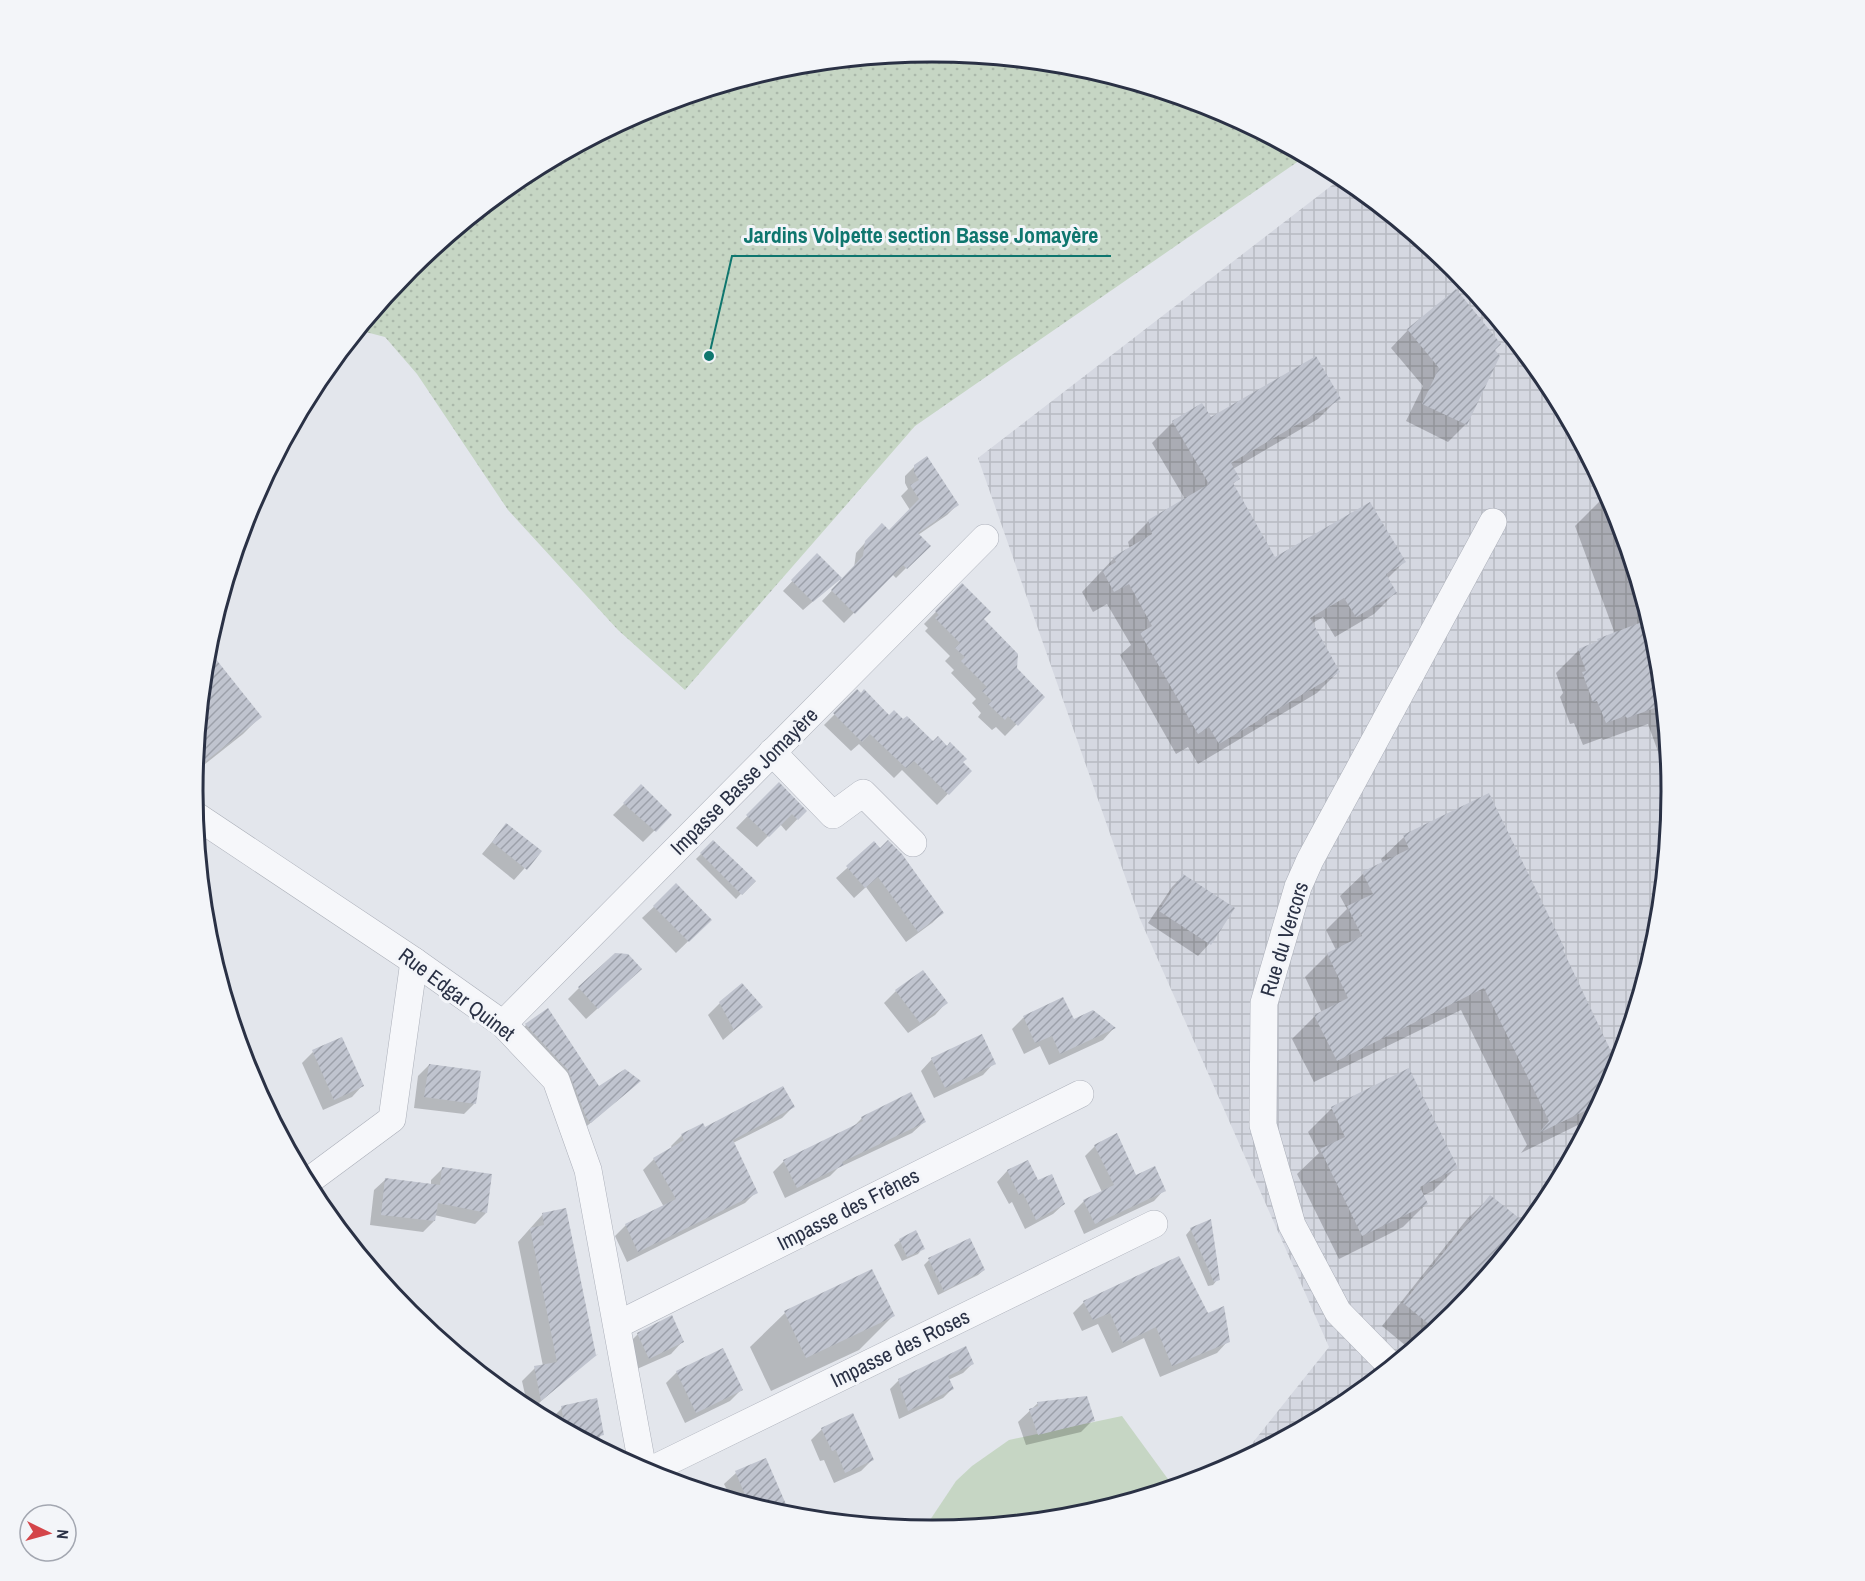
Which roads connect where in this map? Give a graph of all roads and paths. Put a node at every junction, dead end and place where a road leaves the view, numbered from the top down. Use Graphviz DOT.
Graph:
graph roads {
  1 [pos="1493,522"];
  2 [pos="985,538"];
  3 [pos="772,752"];
  4 [pos="204,822"];
  5 [pos="913,843"];
  6 [pos="414,961"];
  7 [pos="503,1024"];
  8 [pos="1080,1094"];
  9 [pos="314,1177"];
  10 [pos="1154,1224"];
  11 [pos="617,1325"];
  12 [pos="1386,1361"];
  13 [pos="641,1458"];
  14 [pos="659,1466"];
  1 -- 12 [label="street, Rue du Vercors"];
  2 -- 3 [label="street, Impasse Basse Jomayère"];
  3 -- 5 [label="street"];
  3 -- 7 [label="street, Impasse Basse Jomayère"];
  4 -- 6 [label="street, Rue Edgar Quinet"];
  6 -- 7 [label="street, Rue Edgar Quinet"];
  6 -- 9 [label="street"];
  7 -- 11 [label="street, Rue Edgar Quinet"];
  8 -- 11 [label="street, Impasse des Frênes"];
  10 -- 14 [label="street, Impasse des Roses"];
  11 -- 13 [label="street, Rue Edgar Quinet"];
}
